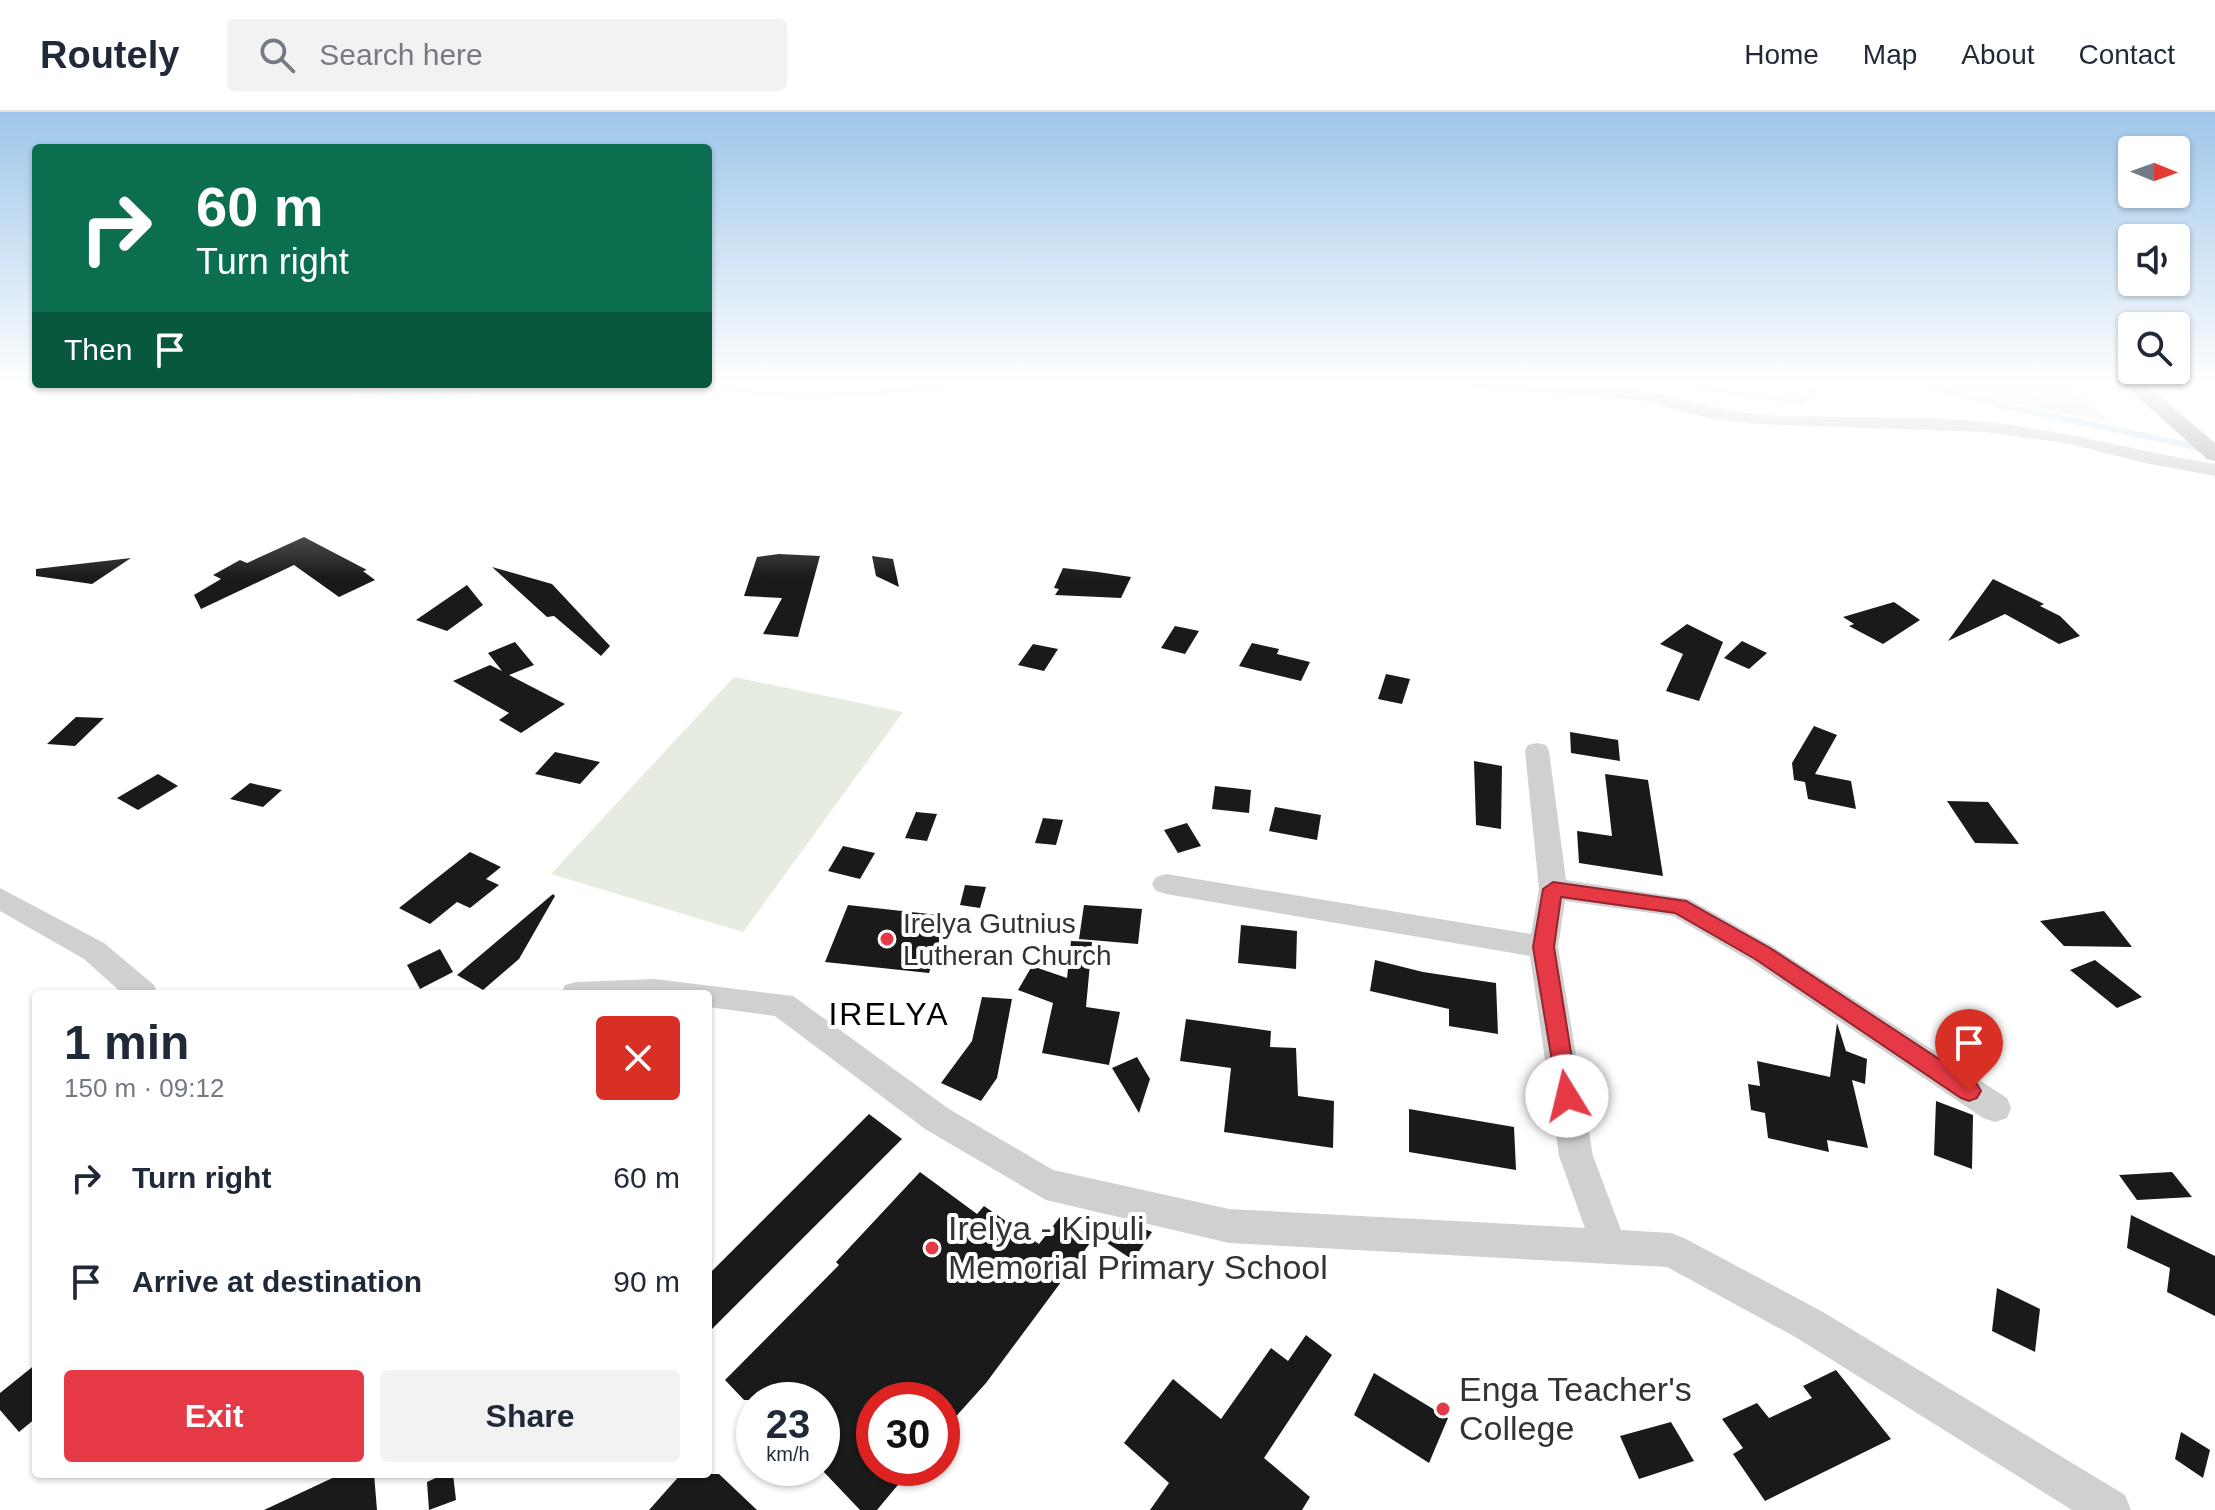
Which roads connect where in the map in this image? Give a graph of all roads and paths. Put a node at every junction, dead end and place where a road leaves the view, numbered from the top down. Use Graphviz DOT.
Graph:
graph roads {
  1 [pos="2102,447"];
  2 [pos="2215,470"];
  3 [pos="1537,751"];
  4 [pos="1166,884"];
  5 [pos="1553,889"];
  6 [pos="0,898"];
  7 [pos="1543,947"];
  8 [pos="138,990"];
  9 [pos="712,996"];
  10 [pos="1995,1108"];
  11 [pos="1609,1246"];
  12 [pos="2096,1508"];
  1 -- 2 [label="street"];
  3 -- 5 [label="street"];
  4 -- 7 [label="street"];
  5 -- 7 [label="street"];
  5 -- 10 [label="street"];
  6 -- 8 [label="street"];
  7 -- 11 [label="street"];
  9 -- 11 [label="street"];
  11 -- 12 [label="street"];
}
